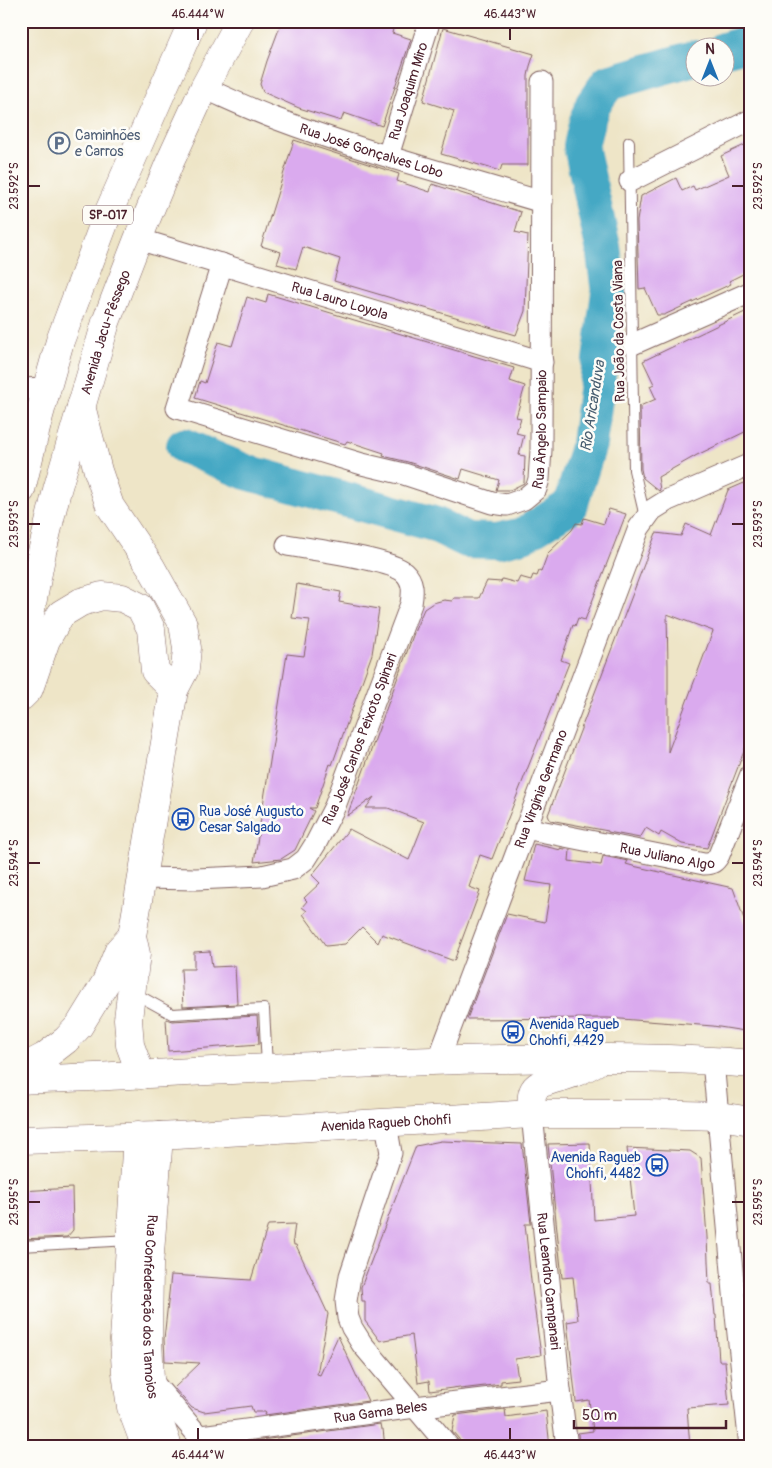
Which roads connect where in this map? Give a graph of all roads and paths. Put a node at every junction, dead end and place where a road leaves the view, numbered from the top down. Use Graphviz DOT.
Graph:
graph roads {
  1 [pos="193,21"];
  2 [pos="240,21"];
  3 [pos="428,26"];
  4 [pos="542,82"];
  5 [pos="204,88"];
  6 [pos="751,120"];
  7 [pos="629,142"];
  8 [pos="388,156"];
  9 [pos="630,182"];
  10 [pos="542,202"];
  11 [pos="138,239"];
  12 [pos="222,264"];
  13 [pos="751,292"];
  14 [pos="633,344"];
  15 [pos="542,362"];
  16 [pos="34,389"];
  17 [pos="82,406"];
  18 [pos="39,416"];
  19 [pos="21,437"];
  20 [pos="751,464"];
  21 [pos="21,490"];
  22 [pos="645,518"];
  23 [pos="287,545"];
  24 [pos="21,661"];
  25 [pos="174,690"];
  26 [pos="21,697"];
  27 [pos="751,774"];
  28 [pos="525,828"];
  29 [pos="142,878"];
  30 [pos="132,936"];
  31 [pos="131,991"];
  32 [pos="602,1058"];
  33 [pos="438,1060"];
  34 [pos="713,1060"];
  35 [pos="751,1064"];
  36 [pos="21,1069"];
  37 [pos="267,1069"];
  38 [pos="141,1076"];
  39 [pos="21,1080"];
  40 [pos="532,1114"];
  41 [pos="719,1116"];
  42 [pos="751,1121"];
  43 [pos="386,1122"];
  44 [pos="148,1136"];
  45 [pos="21,1140"];
  46 [pos="130,1240"];
  47 [pos="21,1246"];
  48 [pos="743,1316"];
  49 [pos="150,1378"];
  50 [pos="560,1390"];
  51 [pos="415,1407"];
  52 [pos="205,1441"];
  53 [pos="146,1447"];
  54 [pos="168,1447"];
  55 [pos="449,1447"];
  56 [pos="567,1447"];
  57 [pos="750,1447"];
  1 -- 16 [label="main road, SP-017"];
  2 -- 5 [label="main road, Avenida Jacu-Pêssego / SP-017"];
  3 -- 8 [label="street, Rua Joaquim Miro"];
  4 -- 10 [label="street, Rua Ângelo Sampaio"];
  5 -- 8 [label="street, Rua José Gonçalves Lobo"];
  5 -- 11 [label="main road, Avenida Jacu-Pêssego / SP-017"];
  6 -- 9 [label="street"];
  7 -- 9 [label="lane, Rua João da Costa Viana"];
  8 -- 10 [label="street, Rua José Gonçalves Lobo"];
  9 -- 14 [label="lane, Rua João da Costa Viana"];
  10 -- 15 [label="street, Rua Ângelo Sampaio"];
  11 -- 12 [label="street, Rua Lauro Loyola"];
  11 -- 17 [label="main road, Avenida Jacu-Pêssego / SP-017"];
  12 -- 15 [label="street, Rua Lauro Loyola"];
  12 -- 15 [label="street, Rua Ângelo Sampaio"];
  13 -- 14 [label="street"];
  14 -- 22 [label="lane, Rua João da Costa Viana"];
  16 -- 18 [label="main road, SP-017"];
  17 -- 24 [label="main road, Avenida Jacu-Pêssego / SP-017"];
  17 -- 25 [label="main road"];
  18 -- 19 [label="main road"];
  18 -- 21 [label="main road, SP-017"];
  20 -- 22 [label="street"];
  22 -- 28 [label="street, Rua Virginia Germano"];
  23 -- 29 [label="street, Rua José Carlos Peixoto Spinari"];
  25 -- 26 [label="main road"];
  25 -- 29 [label="main road"];
  27 -- 28 [label="street, Rua Juliano Algo"];
  28 -- 33 [label="street, Rua Virginia Germano"];
  29 -- 30 [label="main road"];
  30 -- 31 [label="main road"];
  30 -- 36 [label="main road"];
  31 -- 37 [label="lane"];
  31 -- 38 [label="main road"];
  32 -- 33 [label="main road"];
  32 -- 34 [label="main road"];
  32 -- 40 [label="main road"];
  33 -- 37 [label="main road"];
  34 -- 35 [label="main road"];
  34 -- 41 [label="street"];
  37 -- 38 [label="main road"];
  38 -- 39 [label="main road"];
  40 -- 41 [label="main road, Avenida Ragueb Chohfi"];
  40 -- 43 [label="main road, Avenida Ragueb Chohfi"];
  40 -- 50 [label="street, Rua Leandro Campanari"];
  41 -- 42 [label="main road, Avenida Ragueb Chohfi"];
  41 -- 48 [label="street"];
  43 -- 44 [label="main road, Avenida Ragueb Chohfi"];
  43 -- 51 [label="street"];
  44 -- 45 [label="main road, Avenida Ragueb Chohfi"];
  44 -- 46 [label="main road, Rua Confederação dos Tamoios"];
  44 -- 49 [label="main road, Rua Confederação dos Tamoios"];
  46 -- 47 [label="lane"];
  46 -- 53 [label="main road, Rua Confederação dos Tamoios"];
  48 -- 57 [label="street"];
  49 -- 52 [label="street"];
  49 -- 54 [label="main road, Rua Confederação dos Tamoios"];
  50 -- 51 [label="street, Rua Gama Beles"];
  50 -- 56 [label="street, Rua Leandro Campanari"];
  51 -- 52 [label="street, Rua Gama Beles"];
  51 -- 55 [label="street"];
}
